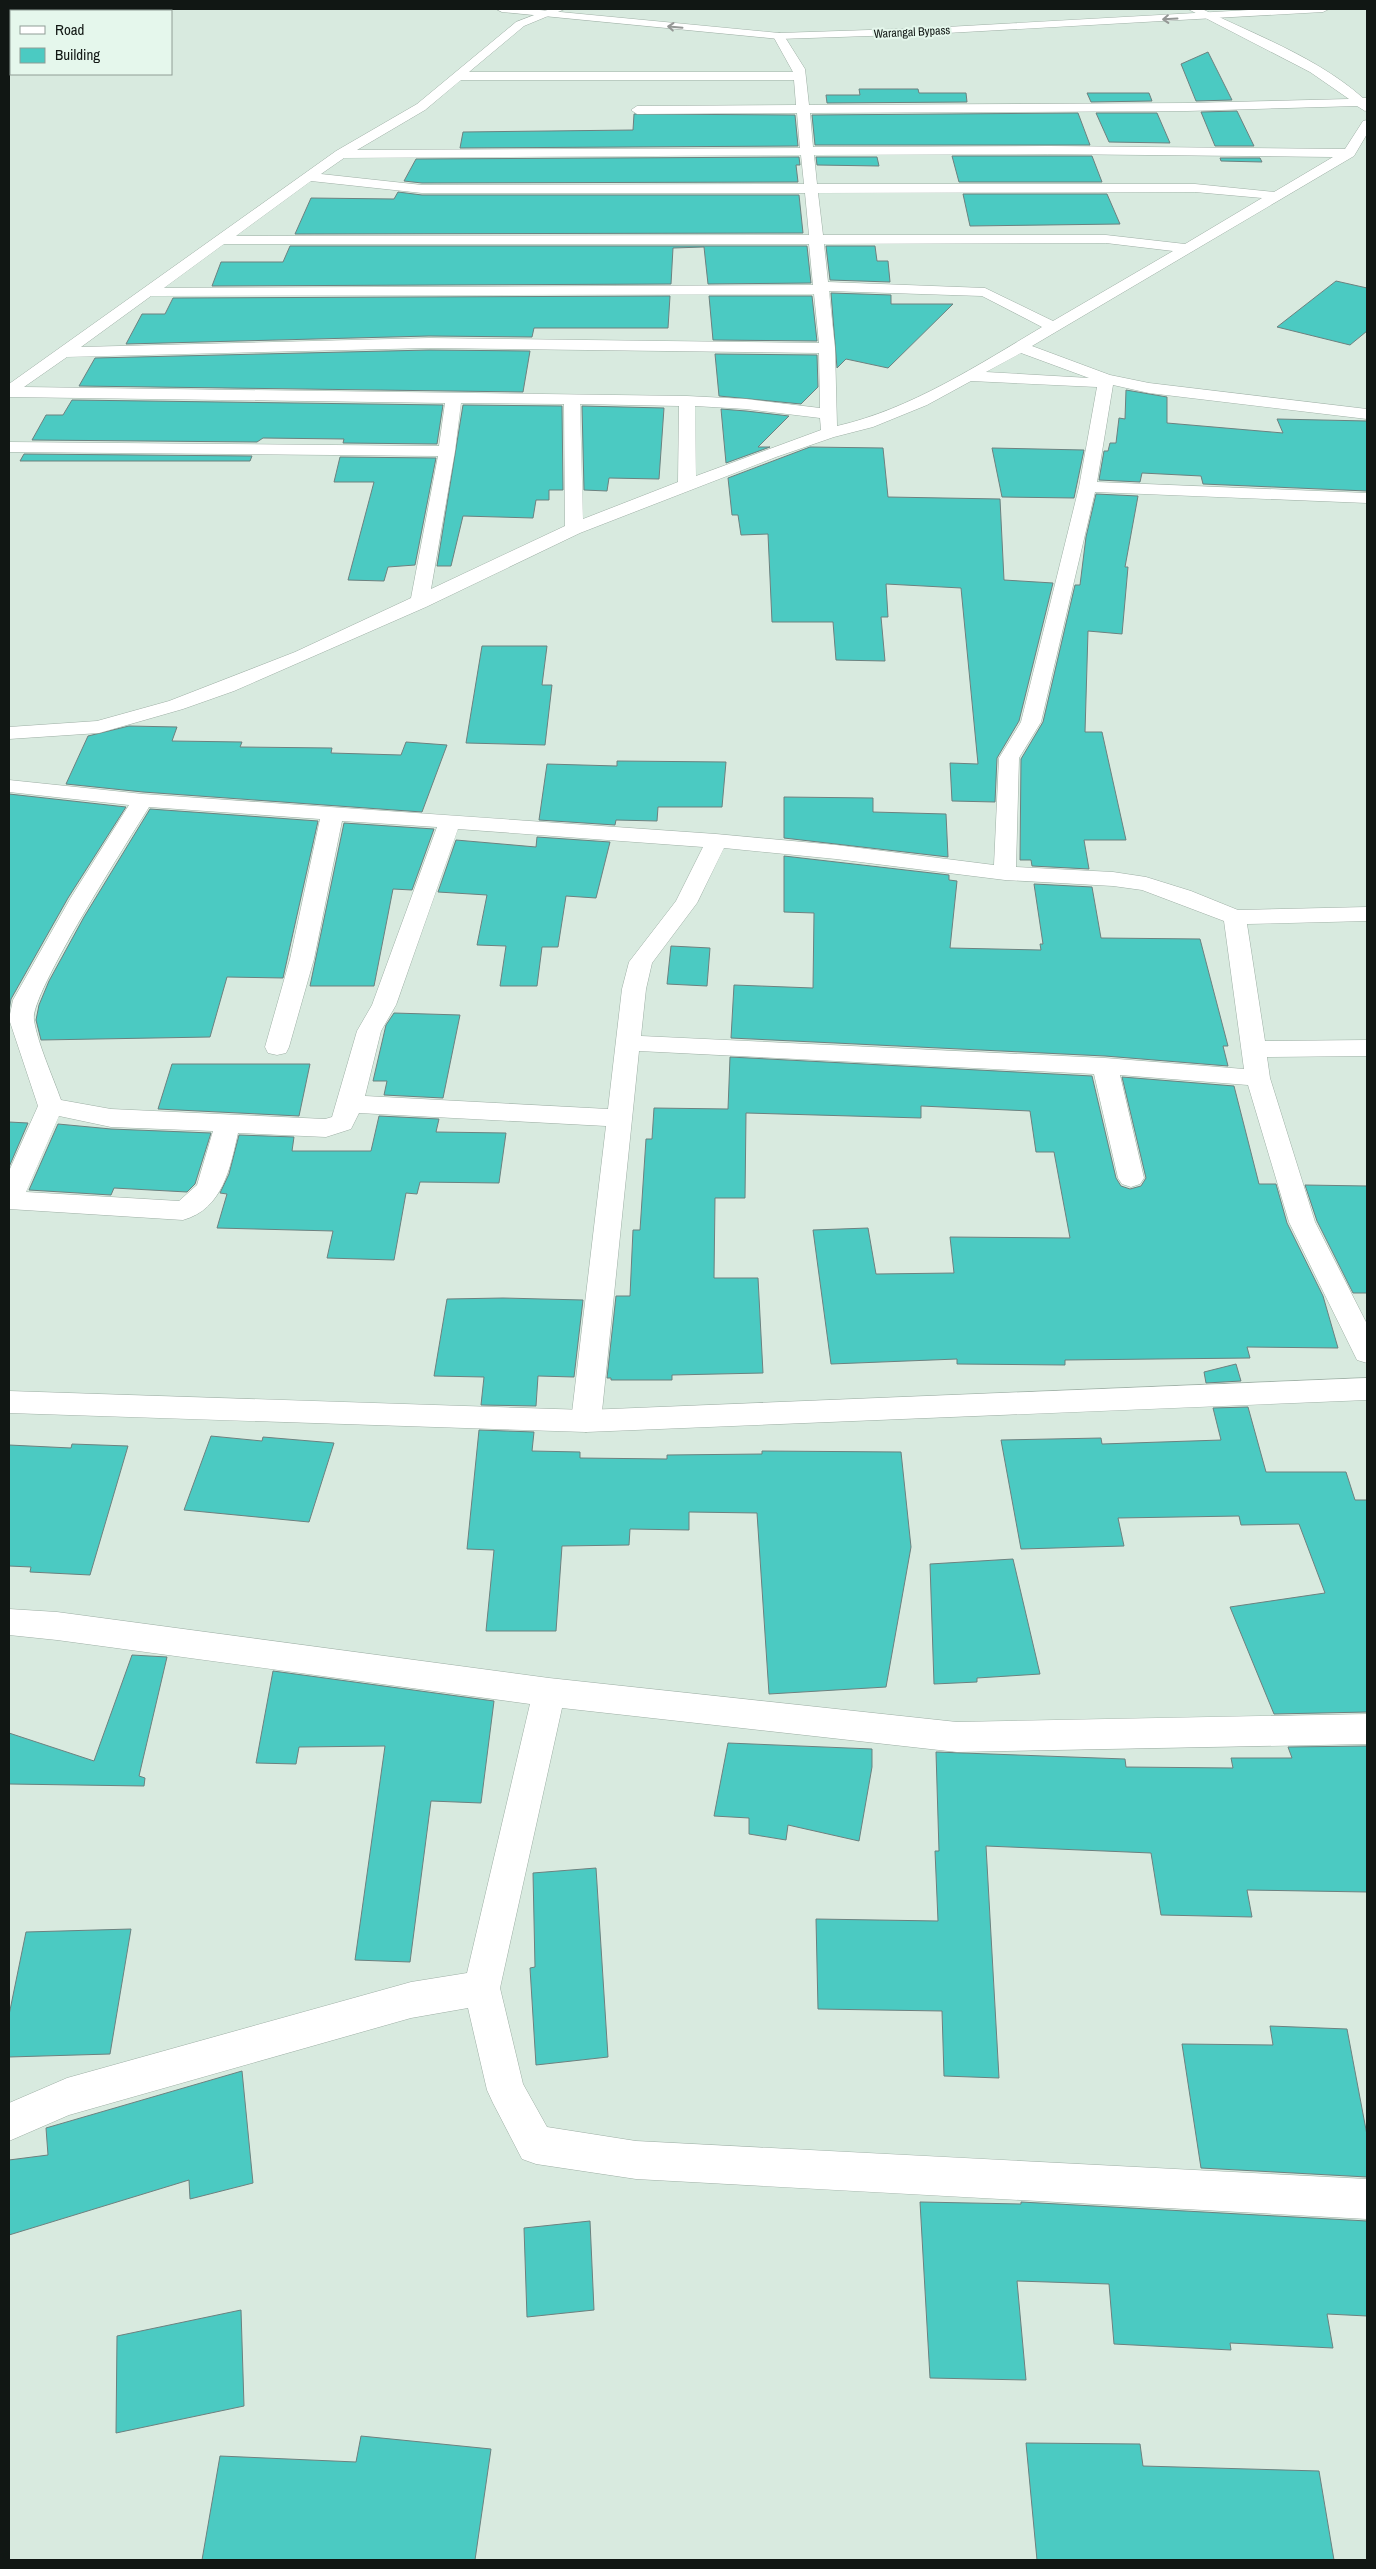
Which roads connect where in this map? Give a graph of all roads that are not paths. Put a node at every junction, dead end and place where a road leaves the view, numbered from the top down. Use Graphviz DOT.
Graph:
graph roads {
  1 [pos="502,9"];
  2 [pos="559,9"];
  3 [pos="598,9"];
  4 [pos="1150,9"];
  5 [pos="1194,9"];
  6 [pos="1323,9"];
  7 [pos="544,14"];
  8 [pos="1210,16"];
  9 [pos="779,36"];
  10 [pos="460,76"];
  11 [pos="799,76"];
  12 [pos="1365,104"];
  13 [pos="1031,108"];
  14 [pos="637,110"];
  15 [pos="803,110"];
  16 [pos="1367,124"];
  17 [pos="1048,150"];
  18 [pos="808,151"];
  19 [pos="1349,153"];
  20 [pos="1367,153"];
  21 [pos="341,154"];
  22 [pos="308,177"];
  23 [pos="812,188"];
  24 [pos="1276,196"];
  25 [pos="816,238"];
  26 [pos="220,240"];
  27 [pos="1185,248"];
  28 [pos="820,288"];
  29 [pos="146,292"];
  30 [pos="1053,327"];
  31 [pos="1020,347"];
  32 [pos="828,348"];
  33 [pos="61,352"];
  34 [pos="968,376"];
  35 [pos="1107,381"];
  36 [pos="9,392"];
  37 [pos="454,398"];
  38 [pos="572,400"];
  39 [pos="687,401"];
  40 [pos="828,414"];
  41 [pos="1367,414"];
  42 [pos="830,433"];
  43 [pos="9,447"];
  44 [pos="448,451"];
  45 [pos="687,486"];
  46 [pos="1088,487"];
  47 [pos="1367,498"];
  48 [pos="574,529"];
  49 [pos="419,603"];
  50 [pos="9,732"];
  51 [pos="9,786"];
  52 [pos="143,800"];
  53 [pos="332,815"];
  54 [pos="449,823"];
  55 [pos="716,841"];
  56 [pos="1005,873"];
  57 [pos="1367,914"];
  58 [pos="1235,917"];
  59 [pos="629,1043"];
  60 [pos="277,1047"];
  61 [pos="1367,1048"];
  62 [pos="1254,1049"];
  63 [pos="1105,1066"];
  64 [pos="1258,1078"];
  65 [pos="350,1104"];
  66 [pos="51,1106"];
  67 [pos="620,1118"];
  68 [pos="227,1125"];
  69 [pos="1131,1178"];
  70 [pos="9,1200"];
  71 [pos="1367,1352"];
  72 [pos="1367,1389"];
  73 [pos="9,1402"];
  74 [pos="586,1421"];
  75 [pos="9,1622"];
  76 [pos="549,1692"];
  77 [pos="1367,1729"];
  78 [pos="482,1988"];
  79 [pos="9,2122"];
  80 [pos="1367,2199"];
  1 -- 7 [label="street, Warangal Bypass"];
  2 -- 7 [label="street"];
  3 -- 4 [label="street, Warangal Bypass"];
  5 -- 8 [label="street"];
  6 -- 8 [label="street, Warangal Bypass"];
  9 -- 7 [label="street, Warangal Bypass, one-way"];
  7 -- 10 [label="street"];
  8 -- 9 [label="street, Warangal Bypass, one-way"];
  8 -- 12 [label="street"];
  9 -- 11 [label="street"];
  10 -- 11 [label="street"];
  10 -- 21 [label="street"];
  11 -- 15 [label="street"];
  12 -- 13 [label="street"];
  13 -- 15 [label="street"];
  13 -- 17 [label="street"];
  14 -- 15 [label="street"];
  15 -- 18 [label="street"];
  16 -- 19 [label="street"];
  17 -- 18 [label="street"];
  17 -- 19 [label="street"];
  18 -- 21 [label="street"];
  18 -- 23 [label="street"];
  19 -- 20 [label="street"];
  19 -- 24 [label="street"];
  21 -- 22 [label="street"];
  22 -- 23 [label="street"];
  22 -- 26 [label="street"];
  23 -- 24 [label="street"];
  23 -- 25 [label="street"];
  24 -- 27 [label="street"];
  25 -- 26 [label="street"];
  25 -- 27 [label="street"];
  25 -- 28 [label="street"];
  26 -- 29 [label="street"];
  27 -- 30 [label="street"];
  28 -- 29 [label="street"];
  28 -- 30 [label="street"];
  28 -- 32 [label="street"];
  29 -- 33 [label="street"];
  30 -- 31 [label="street"];
  31 -- 34 [label="street"];
  31 -- 35 [label="street"];
  32 -- 33 [label="street"];
  32 -- 40 [label="street"];
  33 -- 36 [label="street"];
  34 -- 35 [label="street"];
  34 -- 42 [label="street"];
  35 -- 41 [label="street"];
  35 -- 46 [label="street"];
  36 -- 37 [label="street"];
  37 -- 38 [label="street"];
  37 -- 44 [label="street"];
  38 -- 39 [label="street"];
  38 -- 48 [label="street"];
  39 -- 40 [label="street"];
  39 -- 45 [label="street"];
  40 -- 42 [label="street"];
  42 -- 45 [label="street"];
  43 -- 44 [label="street"];
  44 -- 49 [label="street"];
  45 -- 48 [label="street"];
  46 -- 47 [label="street"];
  46 -- 56 [label="street"];
  48 -- 49 [label="street"];
  49 -- 50 [label="street"];
  51 -- 52 [label="street"];
  52 -- 53 [label="street"];
  52 -- 66 [label="street"];
  53 -- 54 [label="street"];
  53 -- 60 [label="street"];
  54 -- 55 [label="street"];
  54 -- 65 [label="street"];
  55 -- 56 [label="street"];
  55 -- 59 [label="street"];
  56 -- 58 [label="street"];
  57 -- 58 [label="street"];
  58 -- 62 [label="street"];
  59 -- 63 [label="street"];
  59 -- 67 [label="street"];
  61 -- 62 [label="street"];
  62 -- 64 [label="street"];
  63 -- 64 [label="street"];
  63 -- 69 [label="street"];
  64 -- 71 [label="street"];
  65 -- 67 [label="street"];
  65 -- 68 [label="street"];
  66 -- 68 [label="street"];
  66 -- 70 [label="street"];
  67 -- 74 [label="street"];
  68 -- 70 [label="street"];
  72 -- 74 [label="street"];
  73 -- 74 [label="street"];
  75 -- 76 [label="street"];
  76 -- 77 [label="street"];
  76 -- 78 [label="street"];
  78 -- 79 [label="street"];
  78 -- 80 [label="street"];
}
